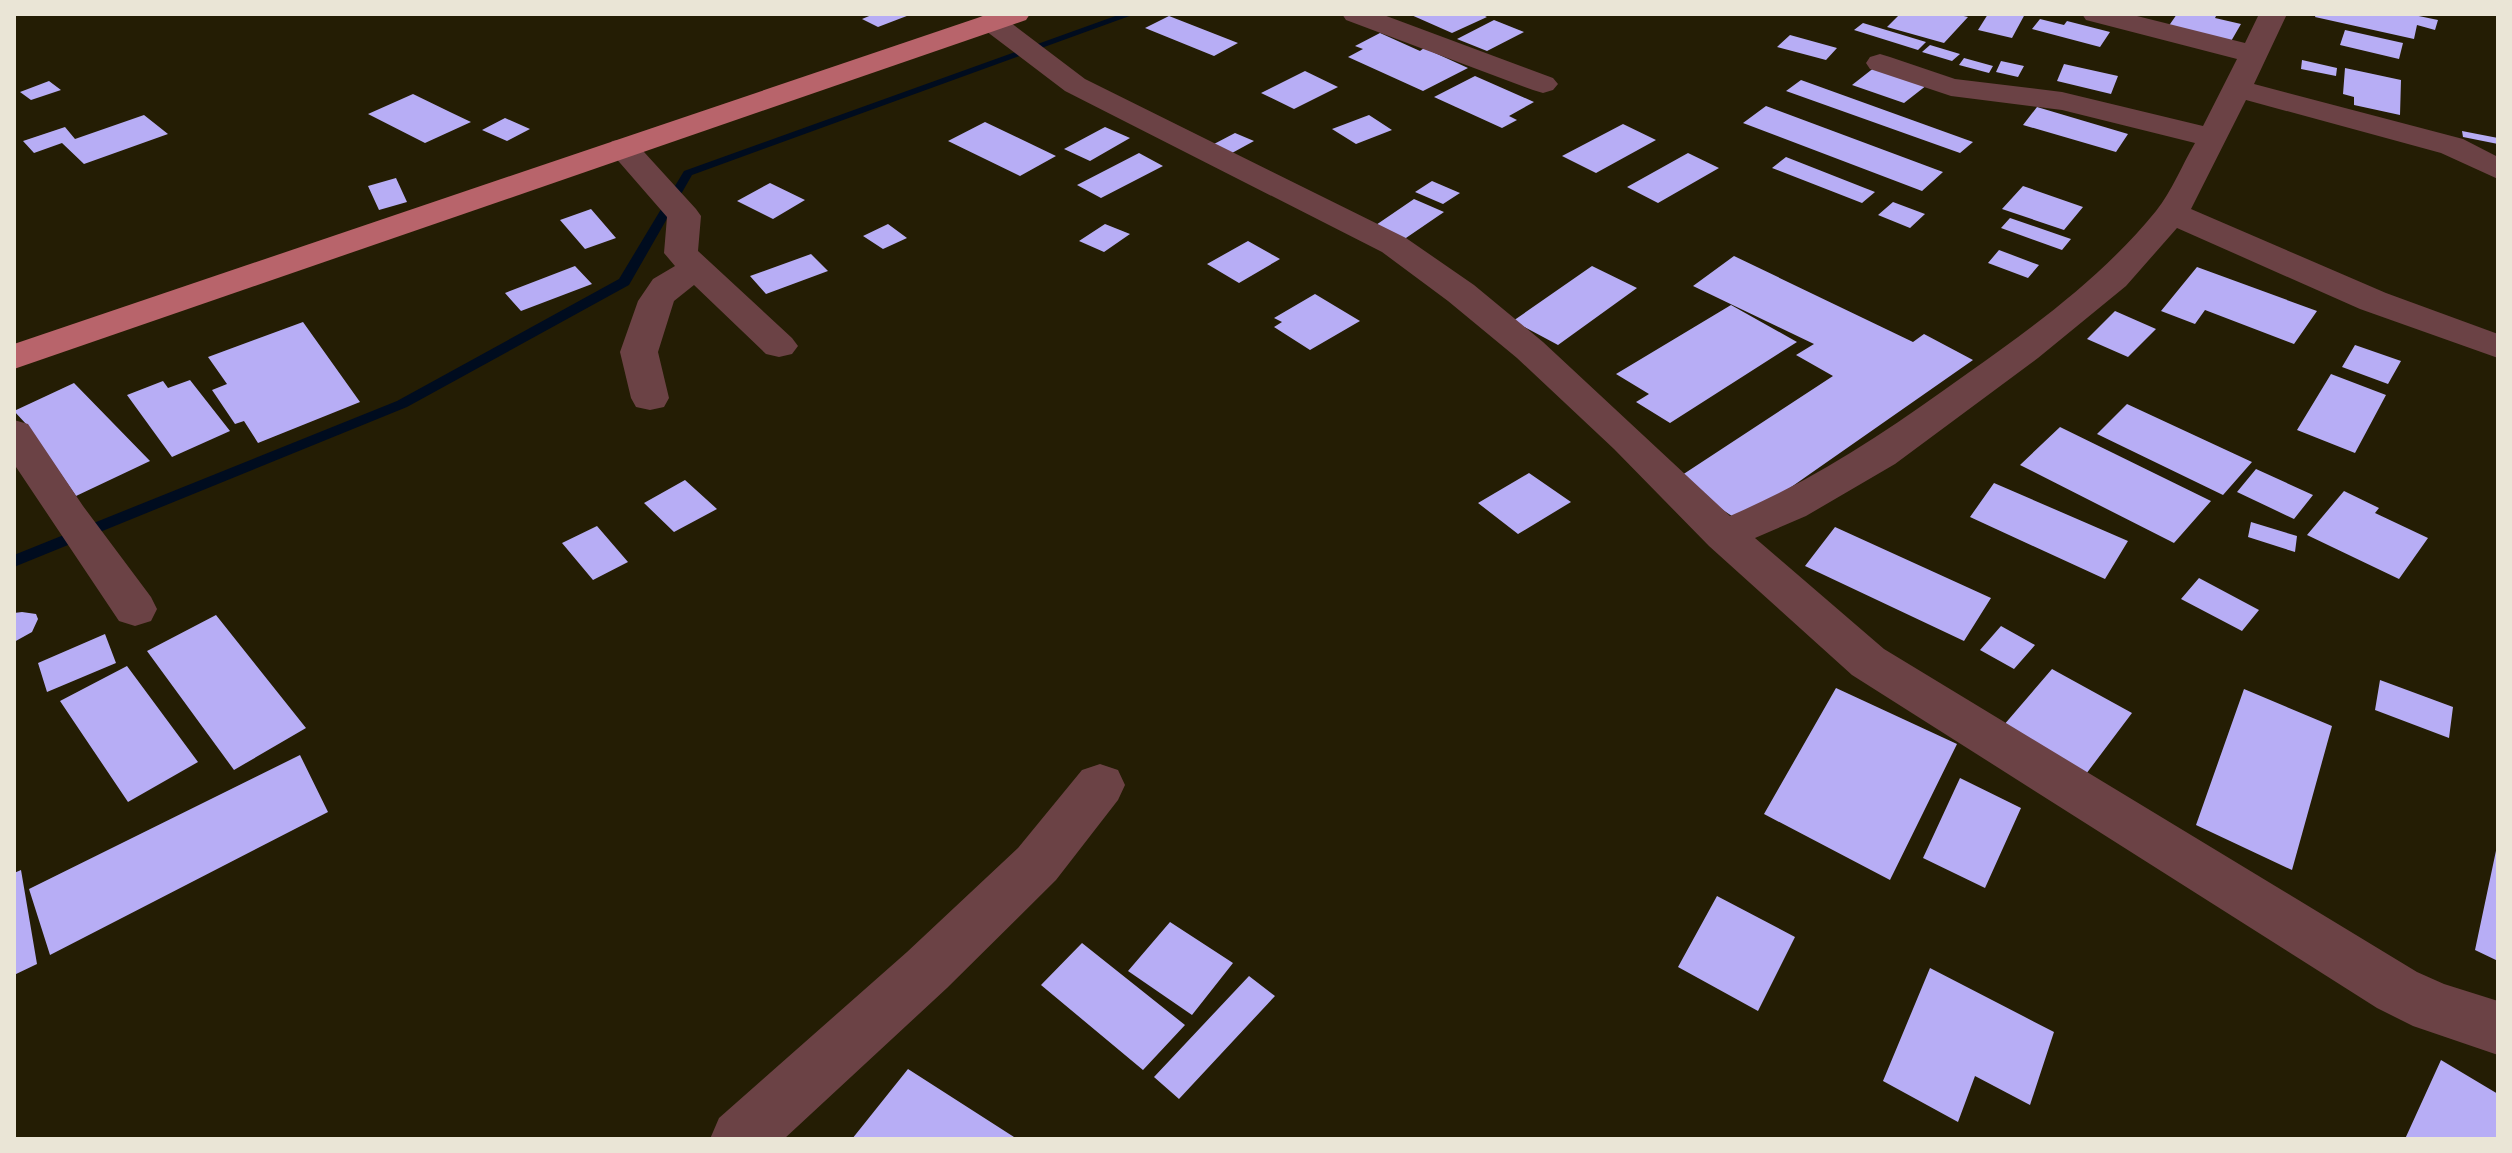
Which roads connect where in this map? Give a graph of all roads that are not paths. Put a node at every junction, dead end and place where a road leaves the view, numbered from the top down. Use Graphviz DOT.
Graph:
graph roads {
  1 [pos="1356,14"];
  2 [pos="2096,14"];
  3 [pos="2273,14"];
  4 [pos="1006,25"];
  5 [pos="2253,54"];
  6 [pos="1880,63"];
  7 [pos="1543,84"];
  8 [pos="2238,89"];
  9 [pos="2213,138"];
  10 [pos="623,148"];
  11 [pos="2498,169"];
  12 [pos="2172,213"];
  13 [pos="695,269"];
  14 [pos="779,346"];
  15 [pos="2498,347"];
  16 [pos="14,357"];
  17 [pos="650,398"];
  18 [pos="14,433"];
  19 [pos="1724,535"];
  20 [pos="135,609"];
  21 [pos="1100,785"];
  22 [pos="2498,1028"];
  23 [pos="740,1139"];
  1 -- 7 [label="street"];
  2 -- 5 [label="street"];
  3 -- 5 [label="street"];
  4 -- 10 [label="main road"];
  4 -- 19 [label="street"];
  5 -- 8 [label="street"];
  6 -- 9 [label="street"];
  8 -- 9 [label="street"];
  8 -- 11 [label="street"];
  9 -- 12 [label="street"];
  10 -- 13 [label="street"];
  10 -- 16 [label="main road"];
  12 -- 15 [label="street"];
  12 -- 19 [label="street"];
  13 -- 14 [label="street"];
  13 -- 17 [label="street"];
  18 -- 20 [label="street"];
  19 -- 22 [label="street"];
  21 -- 23 [label="street"];
}
